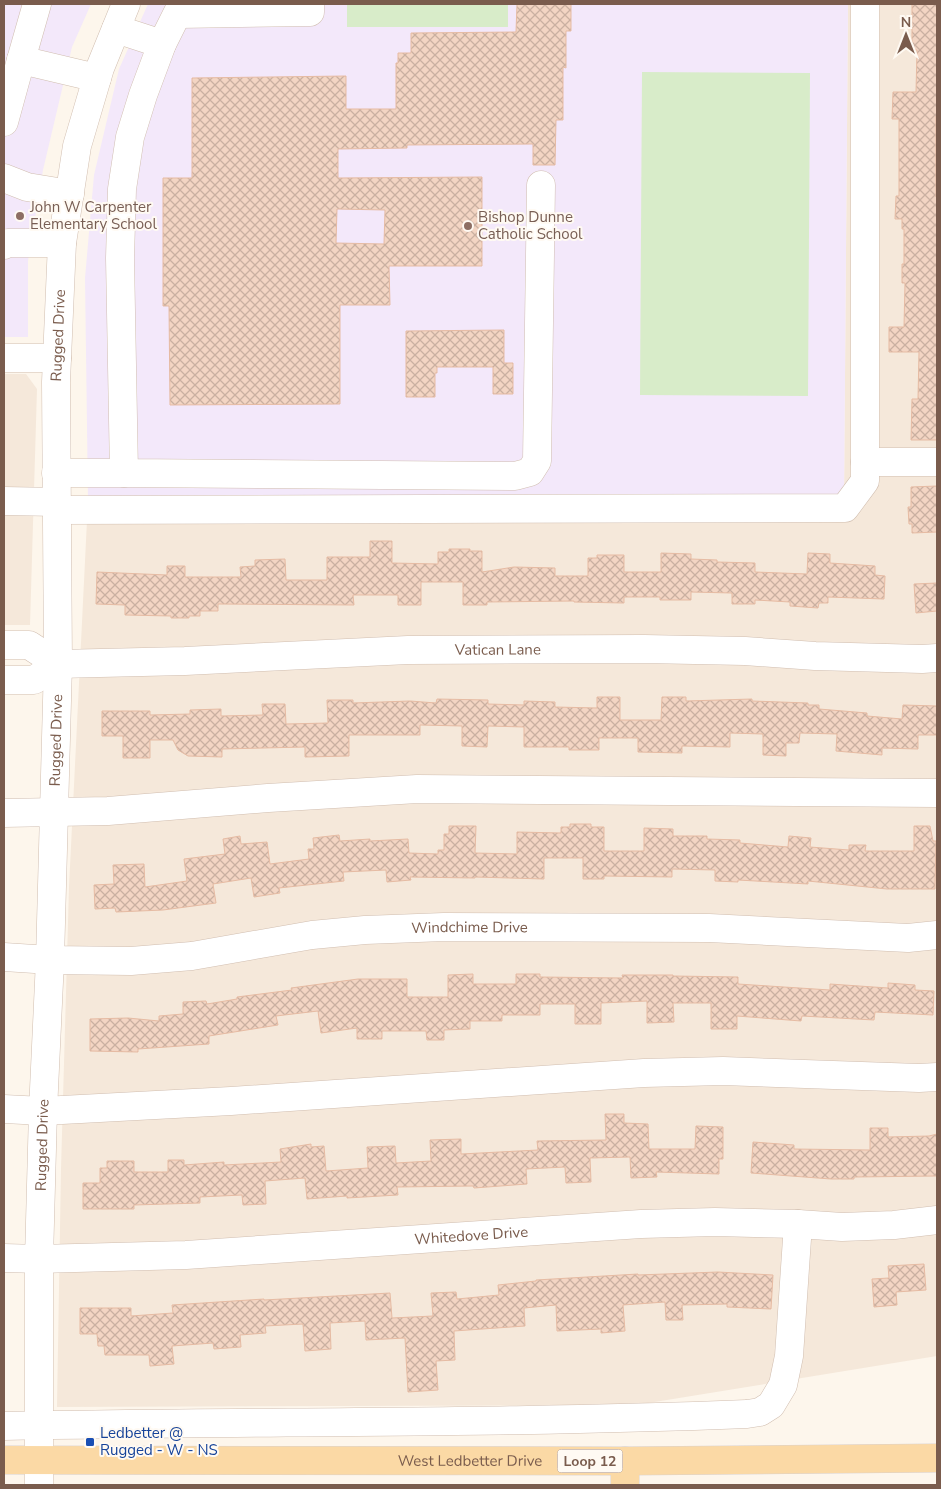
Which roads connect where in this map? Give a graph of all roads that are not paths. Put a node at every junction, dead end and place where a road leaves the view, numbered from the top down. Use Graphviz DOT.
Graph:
graph roads {
  1 [pos="37,4"];
  2 [pos="126,4"];
  3 [pos="310,4"];
  4 [pos="865,4"];
  5 [pos="180,9"];
  6 [pos="116,28"];
  7 [pos="162,44"];
  8 [pos="21,60"];
  9 [pos="97,78"];
  10 [pos="4,122"];
  11 [pos="4,178"];
  12 [pos="541,186"];
  13 [pos="70,194"];
  14 [pos="62,243"];
  15 [pos="4,244"];
  16 [pos="4,358"];
  17 [pos="57,358"];
  18 [pos="865,462"];
  19 [pos="937,462"];
  20 [pos="56,473"];
  21 [pos="124,473"];
  22 [pos="4,502"];
  23 [pos="57,506"];
  24 [pos="4,644"];
  25 [pos="937,658"];
  26 [pos="58,664"];
  27 [pos="4,680"];
  28 [pos="937,793"];
  29 [pos="54,812"];
  30 [pos="4,813"];
  31 [pos="937,936"];
  32 [pos="4,957"];
  33 [pos="50,960"];
  34 [pos="937,1077"];
  35 [pos="4,1109"];
  36 [pos="43,1111"];
  37 [pos="937,1220"];
  38 [pos="798,1224"];
  39 [pos="4,1258"];
  40 [pos="39,1259"];
  41 [pos="39,1425"];
  42 [pos="4,1426"];
  43 [pos="937,1458"];
  44 [pos="4,1460"];
  45 [pos="39,1472"];
  46 [pos="625,1473"];
  1 -- 8 [label="street"];
  2 -- 6 [label="street, Rugged Drive"];
  3 -- 5 [label="street"];
  4 -- 18 [label="street"];
  5 -- 7 [label="street"];
  6 -- 7 [label="street"];
  6 -- 9 [label="street, Rugged Drive"];
  7 -- 21 [label="street"];
  8 -- 9 [label="street"];
  8 -- 10 [label="street"];
  9 -- 13 [label="street, Rugged Drive"];
  11 -- 13 [label="street"];
  12 -- 21 [label="street"];
  13 -- 14 [label="street, Rugged Drive"];
  14 -- 15 [label="street"];
  14 -- 17 [label="street, Rugged Drive"];
  16 -- 17 [label="street"];
  17 -- 20 [label="street, Rugged Drive"];
  18 -- 19 [label="street"];
  18 -- 23 [label="street"];
  20 -- 21 [label="street"];
  20 -- 23 [label="street, Rugged Drive"];
  22 -- 23 [label="street"];
  23 -- 26 [label="street, Rugged Drive"];
  24 -- 26 [label="street"];
  25 -- 26 [label="street, Vatican Lane"];
  26 -- 27 [label="street"];
  26 -- 29 [label="street, Rugged Drive"];
  28 -- 29 [label="street"];
  29 -- 30 [label="street"];
  29 -- 33 [label="street, Rugged Drive"];
  31 -- 33 [label="street, Windchime Drive"];
  32 -- 33 [label="street, Windchime Drive"];
  33 -- 36 [label="street, Rugged Drive"];
  34 -- 36 [label="street"];
  35 -- 36 [label="street"];
  36 -- 40 [label="street, Rugged Drive"];
  37 -- 38 [label="street, Whitedove Drive"];
  38 -- 40 [label="street, Whitedove Drive"];
  38 -- 41 [label="street"];
  39 -- 40 [label="street, Whitedove Drive"];
  40 -- 41 [label="street, Rugged Drive"];
  41 -- 42 [label="street"];
  41 -- 45 [label="street, Rugged Drive"];
  43 -- 46 [label="main road, West Ledbetter Drive / Loop 12"];
  44 -- 45 [label="main road, West Ledbetter Drive / Loop 12"];
  45 -- 46 [label="main road, West Ledbetter Drive / Loop 12"];
}
